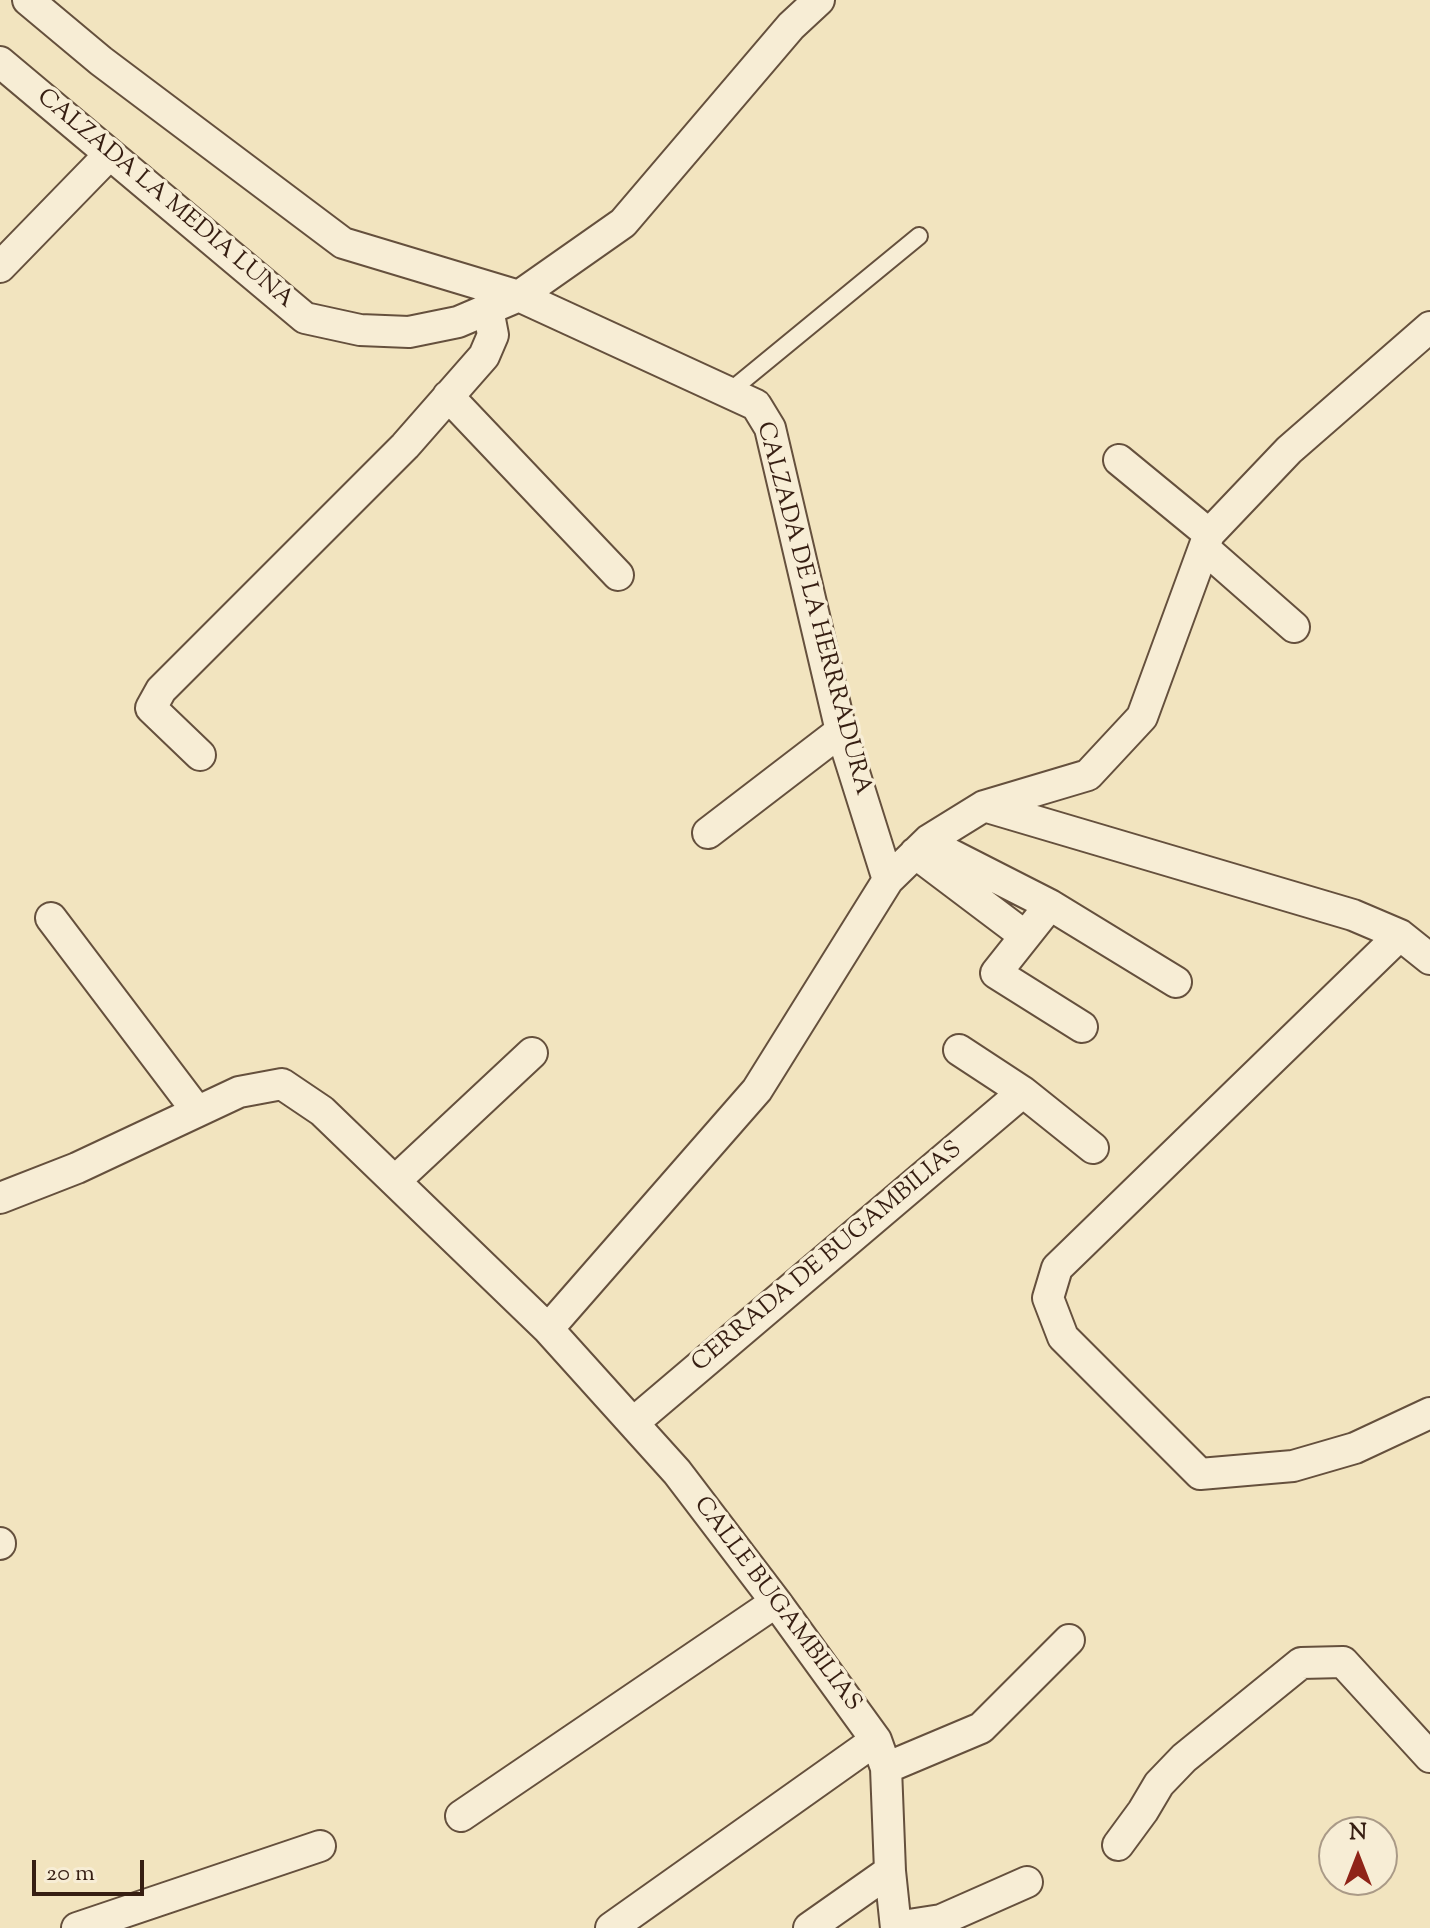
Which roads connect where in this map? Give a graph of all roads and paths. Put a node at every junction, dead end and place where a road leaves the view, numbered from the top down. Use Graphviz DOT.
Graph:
graph roads {
  1 [pos="28,0"];
  2 [pos="819,0"];
  3 [pos="0,62"];
  4 [pos="109,155"];
  5 [pos="919,236"];
  6 [pos="0,267"];
  7 [pos="519,296"];
  8 [pos="488,309"];
  9 [pos="1430,327"];
  10 [pos="729,392"];
  11 [pos="448,396"];
  12 [pos="1119,460"];
  13 [pos="1206,541"];
  14 [pos="618,575"];
  15 [pos="1294,627"];
  16 [pos="841,731"];
  17 [pos="200,755"];
  18 [pos="984,806"];
  19 [pos="708,833"];
  20 [pos="922,846"];
  21 [pos="888,880"];
  22 [pos="1050,905"];
  23 [pos="51,918"];
  24 [pos="1400,935"];
  25 [pos="1025,936"];
  26 [pos="1430,959"];
  27 [pos="1176,982"];
  28 [pos="1082,1027"];
  29 [pos="959,1050"];
  30 [pos="532,1053"];
  31 [pos="1023,1092"];
  32 [pos="197,1111"];
  33 [pos="1093,1148"];
  34 [pos="395,1181"];
  35 [pos="0,1198"];
  36 [pos="548,1329"];
  37 [pos="1430,1413"];
  38 [pos="633,1423"];
  39 [pos="776,1602"];
  40 [pos="1069,1640"];
  41 [pos="881,1754"];
  42 [pos="1430,1757"];
  43 [pos="461,1816"];
  44 [pos="1118,1845"];
  45 [pos="320,1846"];
  46 [pos="890,1871"];
  47 [pos="1027,1882"];
  48 [pos="896,1927"];
  49 [pos="77,1928"];
  50 [pos="611,1928"];
  51 [pos="809,1928"];
  1 -- 7 [label="street"];
  2 -- 7 [label="street, CALZADA LA MEDIA LUNA"];
  3 -- 4 [label="street, CALZADA LA MEDIA LUNA"];
  4 -- 6 [label="street"];
  4 -- 8 [label="street, CALZADA LA MEDIA LUNA"];
  5 -- 10 [label="lane"];
  7 -- 8 [label="street, CALZADA LA MEDIA LUNA"];
  7 -- 10 [label="street, CALZADA DE LA HERRRADURA"];
  8 -- 11 [label="street"];
  9 -- 13 [label="street"];
  10 -- 16 [label="street, CALZADA DE LA HERRRADURA"];
  11 -- 14 [label="street"];
  11 -- 17 [label="street"];
  12 -- 13 [label="street"];
  13 -- 15 [label="street"];
  13 -- 18 [label="street"];
  16 -- 19 [label="street"];
  16 -- 21 [label="street, CALZADA DE LA HERRRADURA"];
  18 -- 20 [label="street"];
  18 -- 24 [label="street"];
  20 -- 21 [label="street"];
  20 -- 22 [label="street"];
  20 -- 25 [label="street"];
  21 -- 36 [label="street"];
  22 -- 25 [label="street"];
  22 -- 27 [label="street"];
  23 -- 32 [label="street"];
  24 -- 26 [label="street"];
  24 -- 37 [label="street"];
  25 -- 28 [label="street"];
  29 -- 31 [label="street"];
  30 -- 34 [label="street"];
  31 -- 33 [label="street"];
  31 -- 38 [label="street, CERRADA DE BUGAMBILIAS"];
  32 -- 34 [label="street, CALLE BUGAMBILIAS"];
  32 -- 35 [label="street"];
  34 -- 36 [label="street, CALLE BUGAMBILIAS"];
  36 -- 38 [label="street, CALLE BUGAMBILIAS"];
  38 -- 39 [label="street, CALLE BUGAMBILIAS"];
  39 -- 41 [label="street, CALLE BUGAMBILIAS"];
  39 -- 43 [label="street"];
  40 -- 41 [label="street"];
  41 -- 46 [label="street"];
  41 -- 50 [label="street"];
  42 -- 44 [label="street"];
  45 -- 49 [label="street"];
  46 -- 48 [label="street"];
  46 -- 51 [label="street"];
  47 -- 48 [label="street"];
}
